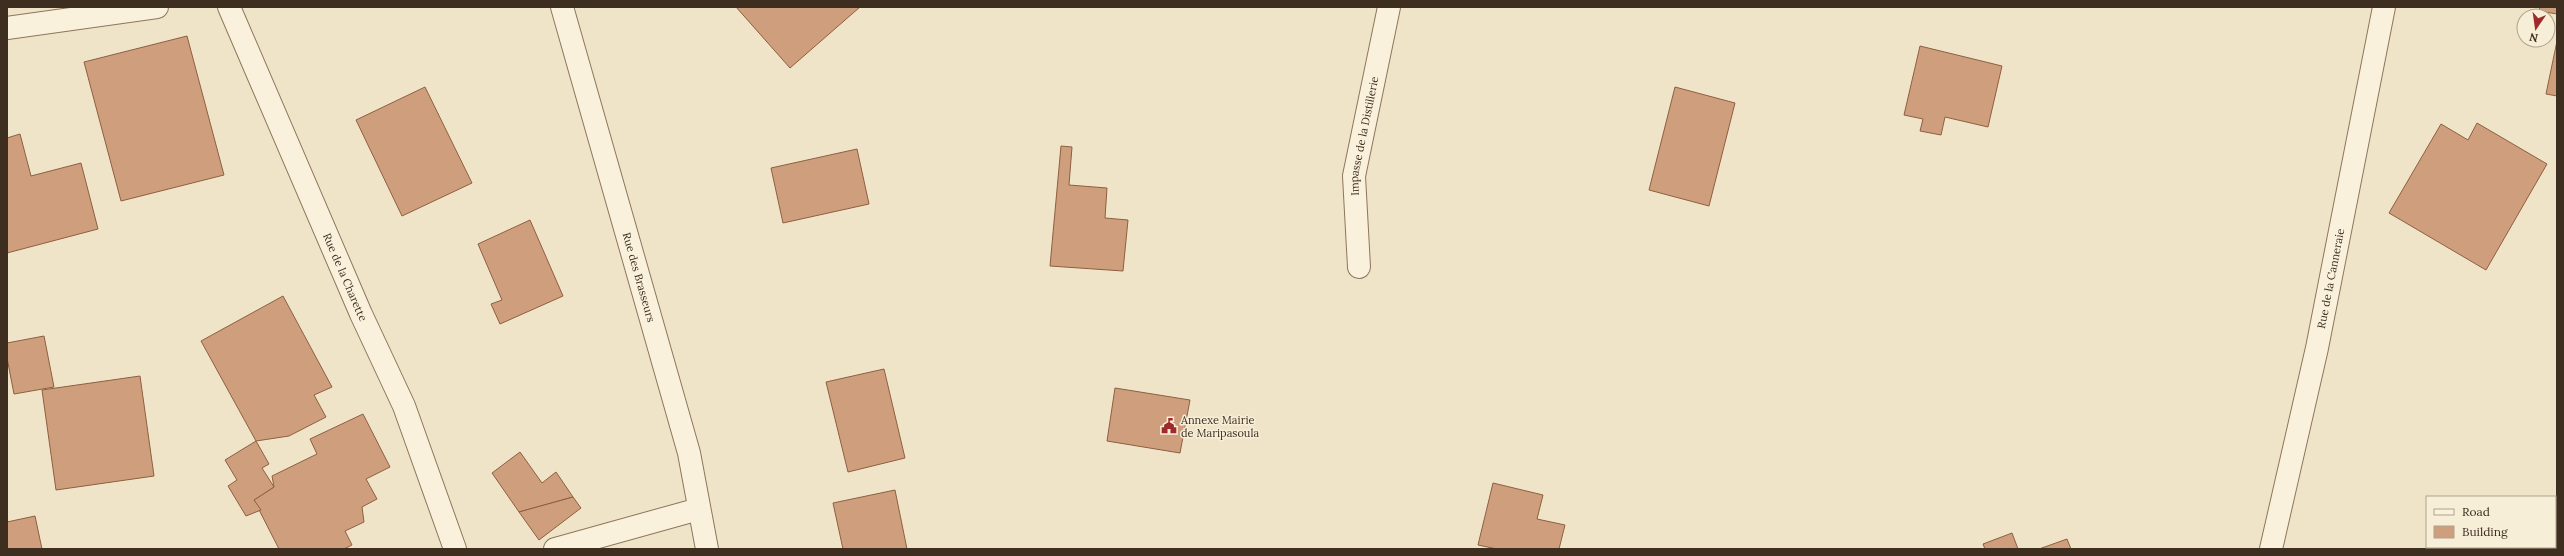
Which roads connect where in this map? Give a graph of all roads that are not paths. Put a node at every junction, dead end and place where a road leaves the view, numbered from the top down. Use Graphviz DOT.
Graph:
graph roads {
  1 [pos="157,7"];
  2 [pos="229,7"];
  3 [pos="562,7"];
  4 [pos="1389,7"];
  5 [pos="2384,7"];
  6 [pos="7,28"];
  7 [pos="1359,266"];
  8 [pos="699,508"];
  9 [pos="455,549"];
  10 [pos="555,549"];
  11 [pos="707,549"];
  12 [pos="2271,549"];
  1 -- 6 [label="street"];
  2 -- 9 [label="street, Rue de la Charette"];
  3 -- 8 [label="street, Rue des Brasseurs"];
  4 -- 7 [label="street, Impasse de la Distillerie"];
  5 -- 12 [label="street, Rue de la Canneraie"];
  8 -- 10 [label="street"];
  8 -- 11 [label="street, Rue des Brasseurs"];
}
